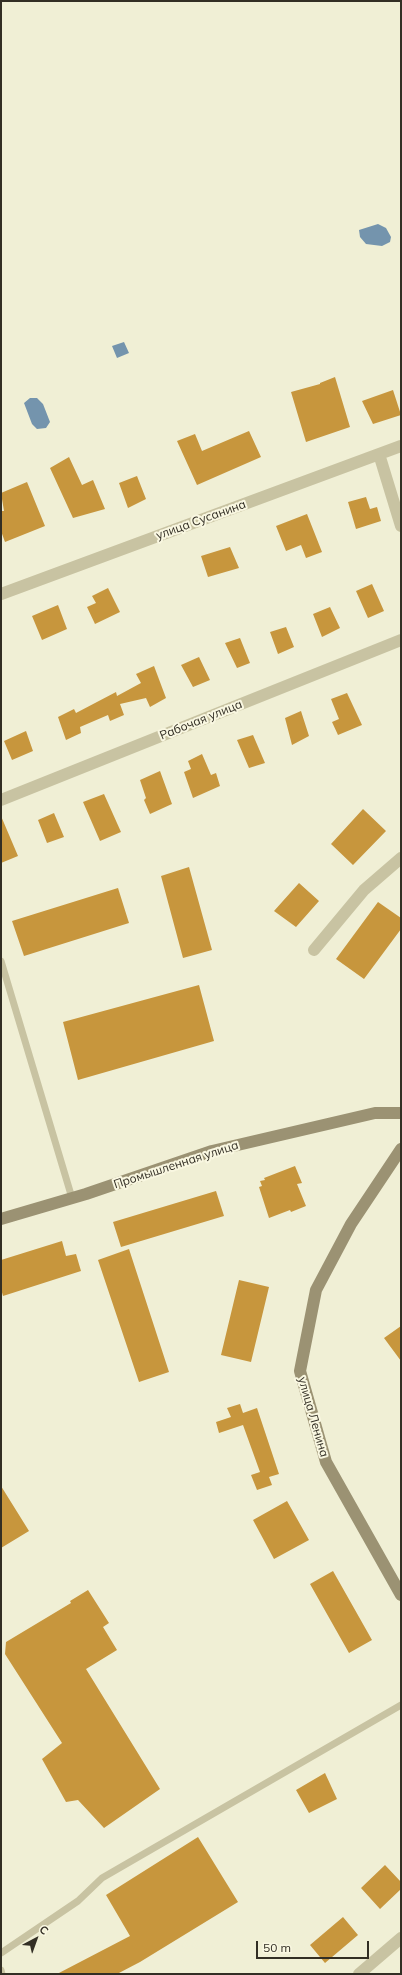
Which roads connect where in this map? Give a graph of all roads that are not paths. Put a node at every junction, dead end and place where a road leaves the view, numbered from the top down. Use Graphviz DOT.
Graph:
graph roads {
  1 [pos="401,446"];
  2 [pos="379,454"];
  3 [pos="401,526"];
  4 [pos="1,594"];
  5 [pos="401,640"];
  6 [pos="1,800"];
  7 [pos="401,858"];
  8 [pos="314,950"];
  9 [pos="1,961"];
  10 [pos="401,1112"];
  11 [pos="401,1150"];
  12 [pos="72,1198"];
  13 [pos="1,1219"];
  14 [pos="401,1595"];
  15 [pos="401,1704"];
  16 [pos="401,1938"];
  17 [pos="1,1953"];
  18 [pos="1,1970"];
  19 [pos="2,1974"];
  20 [pos="359,1974"];
  1 -- 2 [label="street, улица Сусанина"];
  2 -- 3 [label="street"];
  2 -- 4 [label="street, улица Сусанина"];
  5 -- 6 [label="street, Рабочая улица"];
  7 -- 8 [label="street"];
  9 -- 12 [label="lane"];
  10 -- 12 [label="street, Промышленная улица"];
  11 -- 14 [label="street, улица Ленина"];
  12 -- 13 [label="street, Промышленная улица"];
  15 -- 17 [label="lane"];
  16 -- 20 [label="street"];
  18 -- 19 [label="lane"];
}
